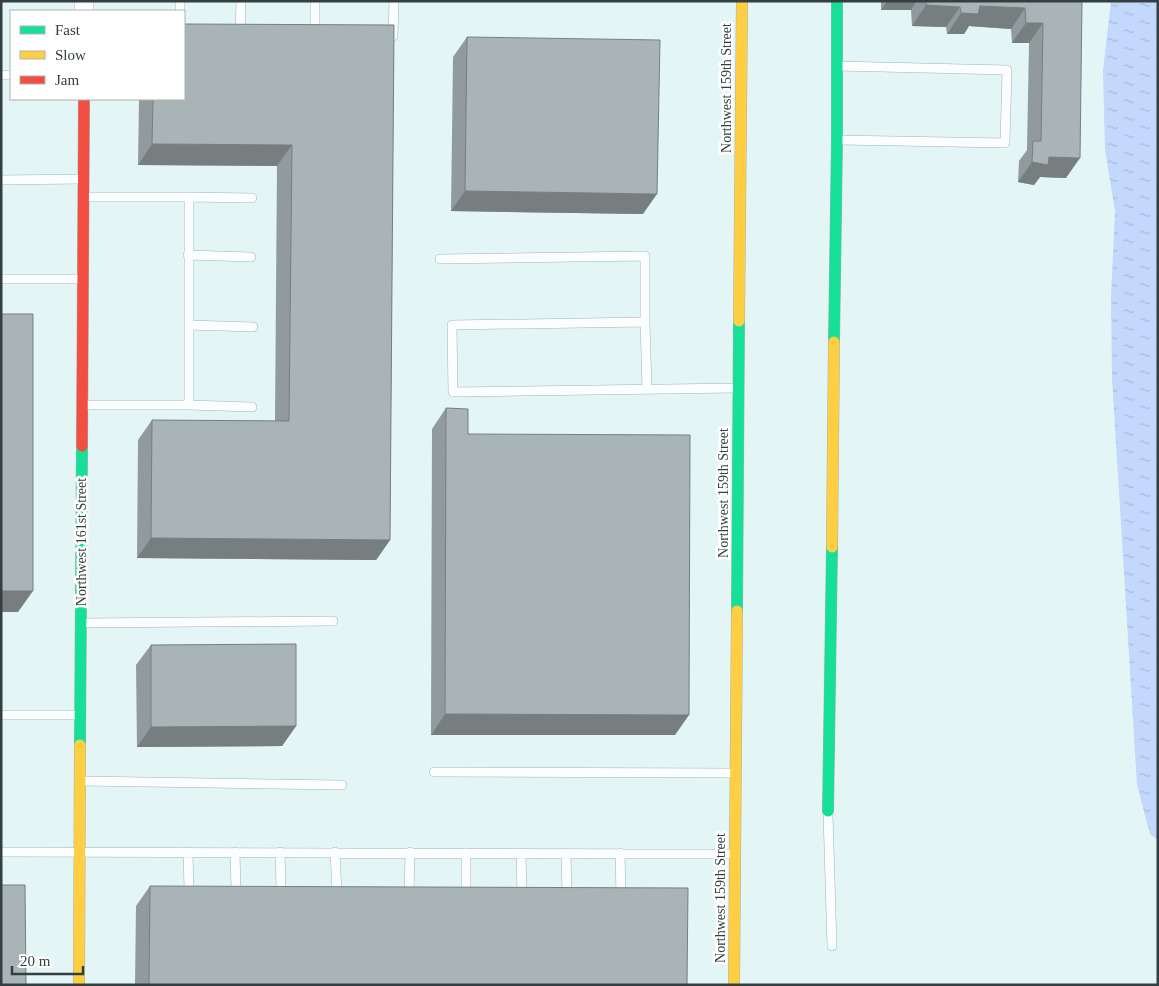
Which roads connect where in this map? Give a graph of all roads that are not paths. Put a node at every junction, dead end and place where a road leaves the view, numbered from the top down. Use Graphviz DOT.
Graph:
graph roads {
  1 [pos="241,1"];
  2 [pos="315,1"];
  3 [pos="394,1"];
  4 [pos="742,1"];
  5 [pos="837,1"];
  6 [pos="315,32"];
  7 [pos="240,34"];
  8 [pos="394,40"];
  9 [pos="837,66"];
  10 [pos="84,100"];
  11 [pos="838,140"];
  12 [pos="1,180"];
  13 [pos="83,180"];
  14 [pos="83,197"];
  15 [pos="188,197"];
  16 [pos="252,198"];
  17 [pos="188,255"];
  18 [pos="251,257"];
  19 [pos="440,259"];
  20 [pos="1,279"];
  21 [pos="82,279"];
  22 [pos="645,322"];
  23 [pos="189,325"];
  24 [pos="252,327"];
  25 [pos="739,388"];
  26 [pos="646,389"];
  27 [pos="82,405"];
  28 [pos="189,405"];
  29 [pos="252,407"];
  30 [pos="333,621"];
  31 [pos="80,623"];
  32 [pos="1,715"];
  33 [pos="80,715"];
  34 [pos="434,772"];
  35 [pos="736,774"];
  36 [pos="80,781"];
  37 [pos="342,785"];
  38 [pos="828,812"];
  39 [pos="1,852"];
  40 [pos="79,852"];
  41 [pos="188,852"];
  42 [pos="235,852"];
  43 [pos="280,852"];
  44 [pos="334,852"];
  45 [pos="410,852"];
  46 [pos="466,853"];
  47 [pos="521,853"];
  48 [pos="566,853"];
  49 [pos="620,854"];
  50 [pos="735,854"];
  51 [pos="281,887"];
  52 [pos="236,889"];
  53 [pos="189,890"];
  54 [pos="466,892"];
  55 [pos="337,893"];
  56 [pos="410,894"];
  57 [pos="522,895"];
  58 [pos="567,895"];
  59 [pos="621,895"];
  60 [pos="832,946"];
  61 [pos="79,985"];
  62 [pos="734,985"];
  1 -- 7 [label="lane"];
  2 -- 6 [label="lane"];
  3 -- 8 [label="lane"];
  4 -- 25 [label="street, Northwest 159th Street"];
  5 -- 9 [label="street"];
  9 -- 11 [label="street"];
  9 -- 11 [label="lane"];
  10 -- 13 [label="street, Northwest 161st Street"];
  11 -- 38 [label="street"];
  12 -- 13 [label="lane"];
  13 -- 14 [label="street, Northwest 161st Street"];
  14 -- 15 [label="lane"];
  14 -- 21 [label="street, Northwest 161st Street"];
  15 -- 16 [label="lane"];
  15 -- 17 [label="lane"];
  17 -- 18 [label="lane"];
  17 -- 23 [label="lane"];
  19 -- 22 [label="lane"];
  20 -- 21 [label="lane"];
  21 -- 27 [label="street, Northwest 161st Street"];
  22 -- 26 [label="lane"];
  22 -- 26 [label="lane"];
  23 -- 24 [label="lane"];
  23 -- 28 [label="lane"];
  25 -- 26 [label="lane"];
  25 -- 35 [label="street, Northwest 159th Street"];
  27 -- 28 [label="lane"];
  27 -- 31 [label="street, Northwest 161st Street"];
  28 -- 29 [label="lane"];
  30 -- 31 [label="lane"];
  31 -- 33 [label="street, Northwest 161st Street"];
  32 -- 33 [label="lane"];
  33 -- 36 [label="street, Northwest 161st Street"];
  34 -- 35 [label="lane"];
  35 -- 50 [label="street, Northwest 159th Street"];
  36 -- 37 [label="lane"];
  36 -- 40 [label="street, Northwest 161st Street"];
  38 -- 60 [label="lane"];
  39 -- 40 [label="lane"];
  40 -- 41 [label="lane"];
  40 -- 61 [label="street, Northwest 161st Street"];
  41 -- 42 [label="lane"];
  41 -- 53 [label="lane"];
  42 -- 43 [label="lane"];
  42 -- 52 [label="lane"];
  43 -- 44 [label="lane"];
  43 -- 51 [label="lane"];
  44 -- 45 [label="lane"];
  44 -- 55 [label="lane"];
  45 -- 46 [label="lane"];
  45 -- 56 [label="lane"];
  46 -- 47 [label="lane"];
  46 -- 54 [label="lane"];
  47 -- 48 [label="lane"];
  47 -- 57 [label="lane"];
  48 -- 49 [label="lane"];
  48 -- 58 [label="lane"];
  49 -- 50 [label="lane"];
  49 -- 59 [label="lane"];
  50 -- 62 [label="street, Northwest 159th Street"];
}
